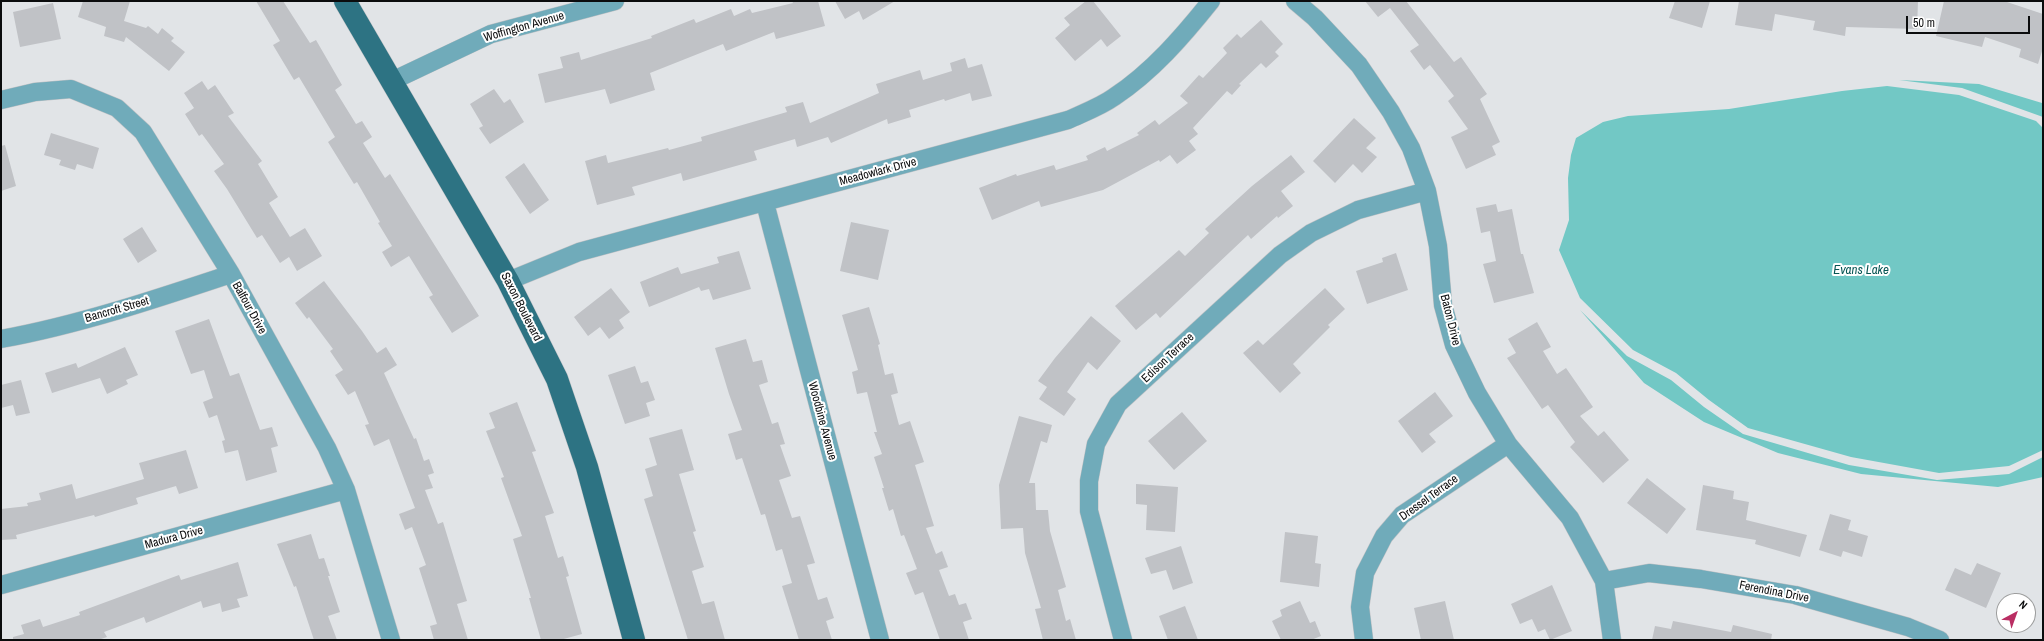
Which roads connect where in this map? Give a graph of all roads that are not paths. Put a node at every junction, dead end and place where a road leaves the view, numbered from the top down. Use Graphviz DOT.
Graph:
graph roads {
  1 [pos="345,1"];
  2 [pos="615,1"];
  3 [pos="1211,1"];
  4 [pos="1295,1"];
  5 [pos="392,82"];
  6 [pos="1,100"];
  7 [pos="1428,191"];
  8 [pos="765,203"];
  9 [pos="231,274"];
  10 [pos="508,281"];
  11 [pos="1,339"];
  12 [pos="1508,444"];
  13 [pos="346,490"];
  14 [pos="1604,581"];
  15 [pos="1,585"];
  16 [pos="391,640"];
  17 [pos="634,640"];
  18 [pos="880,640"];
  19 [pos="1123,640"];
  20 [pos="1364,640"];
  21 [pos="1612,640"];
  22 [pos="1940,640"];
  1 -- 5 [label="main road, Saxon Boulevard"];
  2 -- 5 [label="street, Woffington Avenue"];
  3 -- 8 [label="street, Meadowlark Drive"];
  4 -- 7 [label="street, Baton Drive"];
  5 -- 10 [label="main road, Saxon Boulevard"];
  6 -- 9 [label="street, Balfour Drive"];
  7 -- 12 [label="street, Baton Drive"];
  7 -- 19 [label="street, Edison Terrace"];
  8 -- 10 [label="street, Meadowlark Drive"];
  8 -- 18 [label="street, Woodbine Avenue"];
  9 -- 11 [label="street, Bancroft Street"];
  9 -- 13 [label="street, Balfour Drive"];
  10 -- 17 [label="main road, Saxon Boulevard"];
  12 -- 14 [label="street, Baton Drive"];
  12 -- 20 [label="street, Dressel Terrace"];
  13 -- 15 [label="street, Madura Drive"];
  13 -- 16 [label="street, Balfour Drive"];
  14 -- 21 [label="street, Baton Drive"];
  14 -- 22 [label="street, Ferendina Drive"];
}
